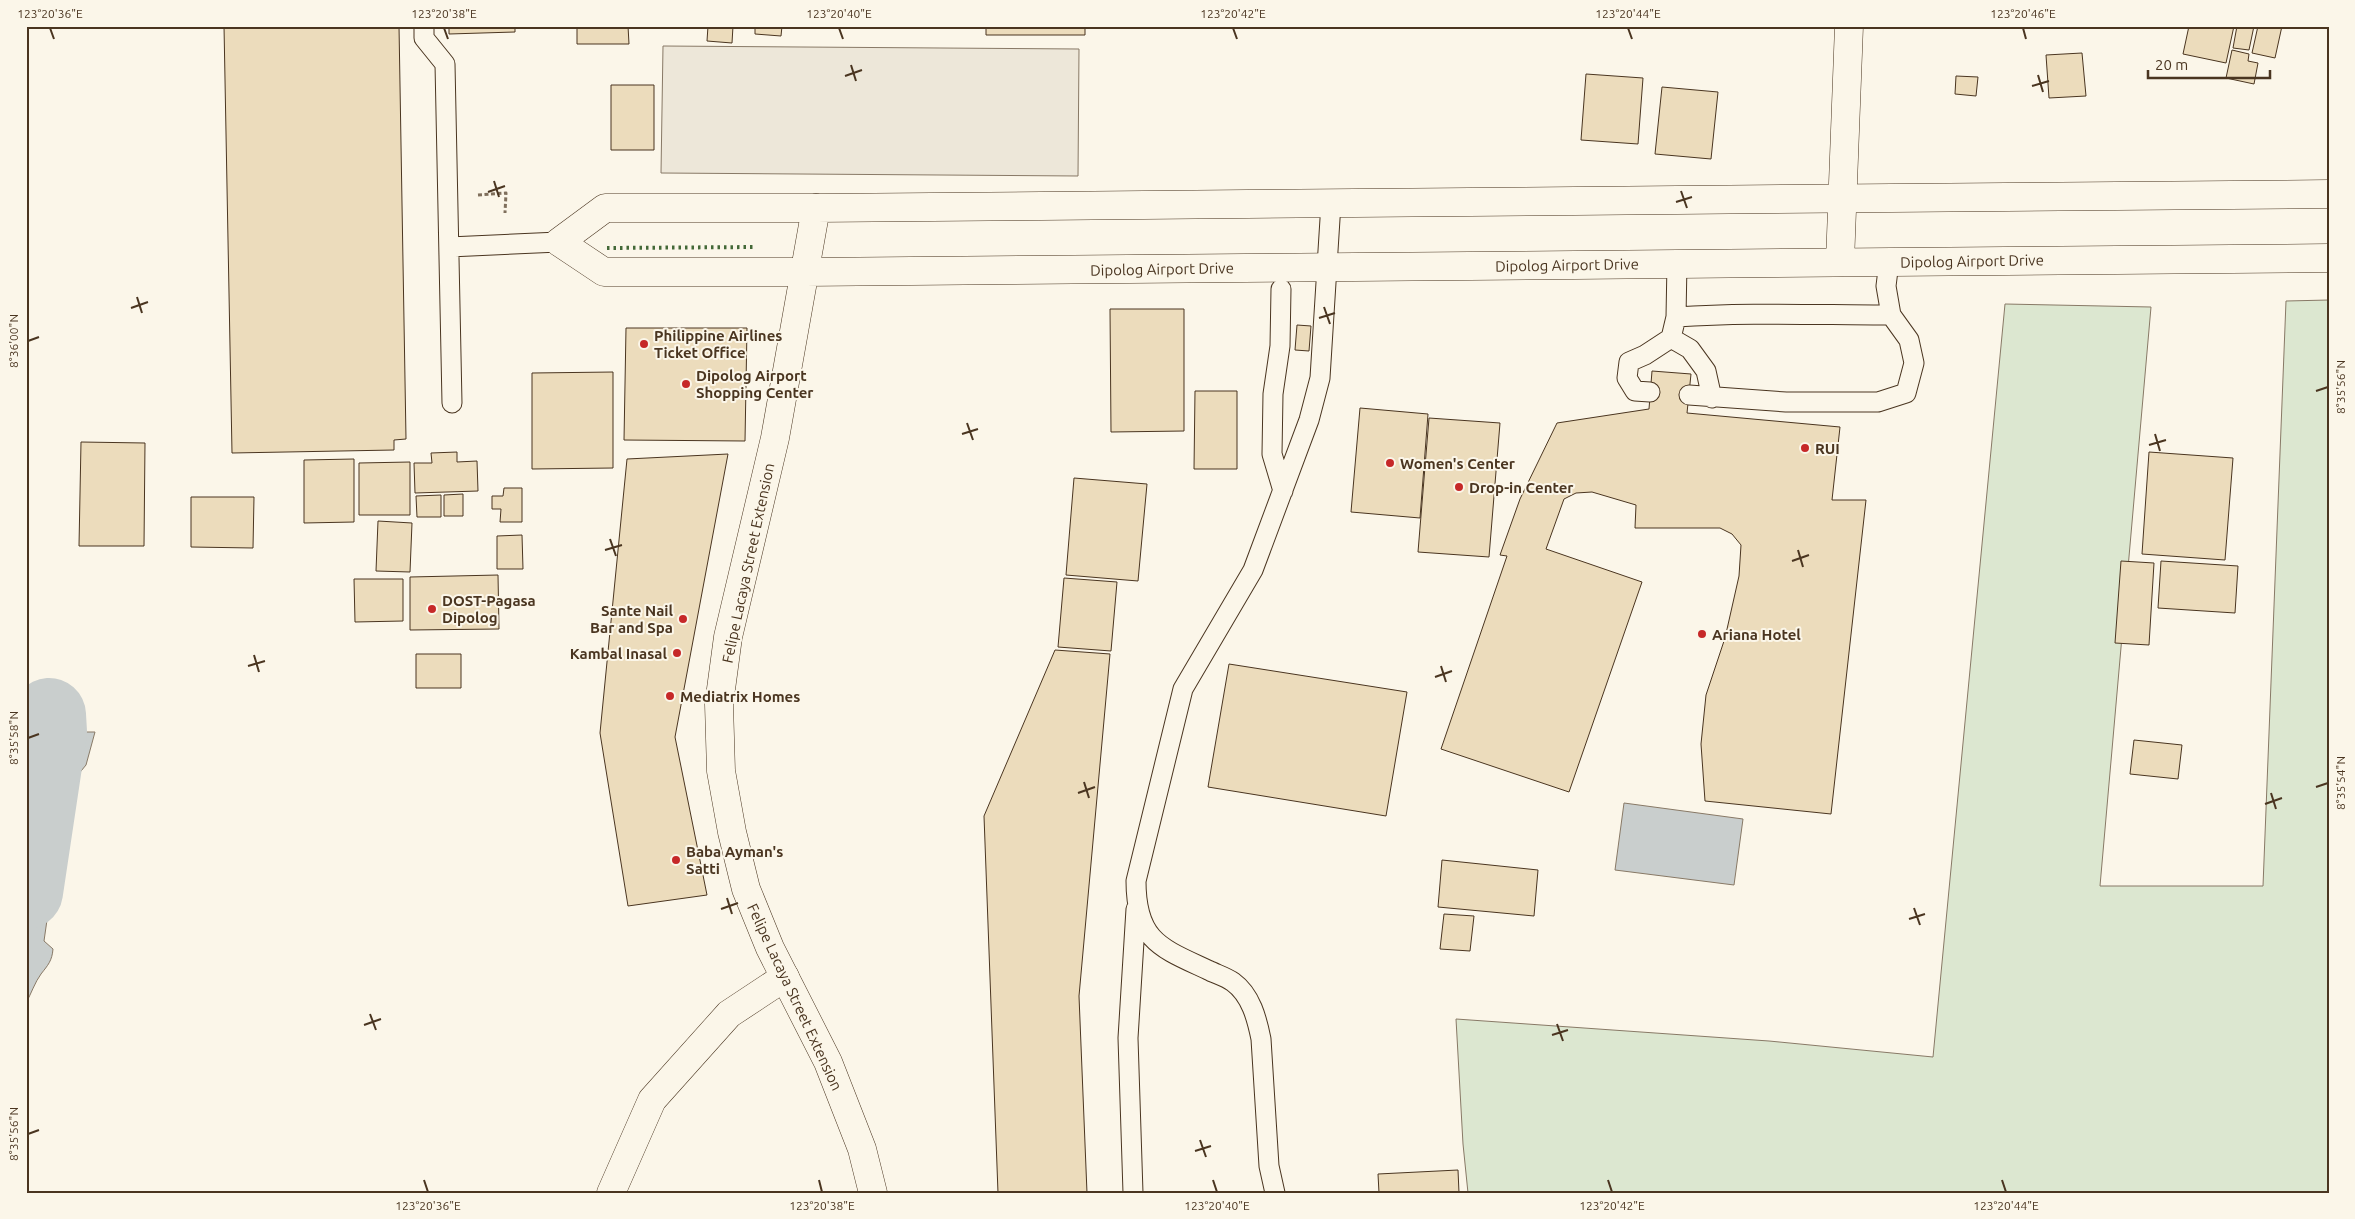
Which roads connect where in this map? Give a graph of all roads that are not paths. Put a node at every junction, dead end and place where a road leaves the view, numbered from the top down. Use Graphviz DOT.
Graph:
graph roads {
  1 [pos="424,26"];
  2 [pos="1849,26"];
  3 [pos="2329,194"];
  4 [pos="1843,198"];
  5 [pos="1331,203"];
  6 [pos="816,208"];
  7 [pos="559,242"];
  8 [pos="449,247"];
  9 [pos="2329,258"];
  10 [pos="1840,262"];
  11 [pos="1889,262"];
  12 [pos="1677,264"];
  13 [pos="805,272"];
  14 [pos="1325,278"];
  15 [pos="1282,289"];
  16 [pos="1891,315"];
  17 [pos="1676,318"];
  18 [pos="1671,338"];
  19 [pos="1650,392"];
  20 [pos="1689,395"];
  21 [pos="1712,398"];
  22 [pos="452,403"];
  23 [pos="1283,491"];
  24 [pos="1136,900"];
  25 [pos="785,977"];
  26 [pos="611,1193"];
  27 [pos="873,1193"];
  28 [pos="1132,1193"];
  29 [pos="1275,1193"];
  1 -- 8 [label="lane"];
  2 -- 4 [label="main road"];
  3 -- 4 [label="main road"];
  4 -- 5 [label="main road"];
  4 -- 10 [label="main road"];
  5 -- 6 [label="main road"];
  5 -- 14 [label="lane"];
  6 -- 7 [label="main road"];
  6 -- 13 [label="main road, Felipe Lacaya Street Extension"];
  7 -- 8 [label="lane"];
  7 -- 13 [label="main road, Dipolog Airport Drive"];
  8 -- 22 [label="lane"];
  9 -- 11 [label="main road, Dipolog Airport Drive"];
  10 -- 11 [label="main road, Dipolog Airport Drive"];
  10 -- 12 [label="main road, Dipolog Airport Drive"];
  11 -- 16 [label="lane"];
  12 -- 14 [label="main road, Dipolog Airport Drive"];
  12 -- 17 [label="lane"];
  13 -- 14 [label="main road, Dipolog Airport Drive"];
  13 -- 25 [label="main road, Felipe Lacaya Street Extension"];
  14 -- 23 [label="lane"];
  15 -- 23 [label="lane"];
  16 -- 17 [label="lane"];
  16 -- 21 [label="lane"];
  17 -- 18 [label="lane"];
  18 -- 19 [label="lane"];
  18 -- 21 [label="lane"];
  20 -- 21 [label="lane"];
  23 -- 24 [label="lane"];
  24 -- 28 [label="lane"];
  24 -- 29 [label="lane"];
  25 -- 26 [label="main road"];
  25 -- 27 [label="main road, Felipe Lacaya Street Extension"];
}
